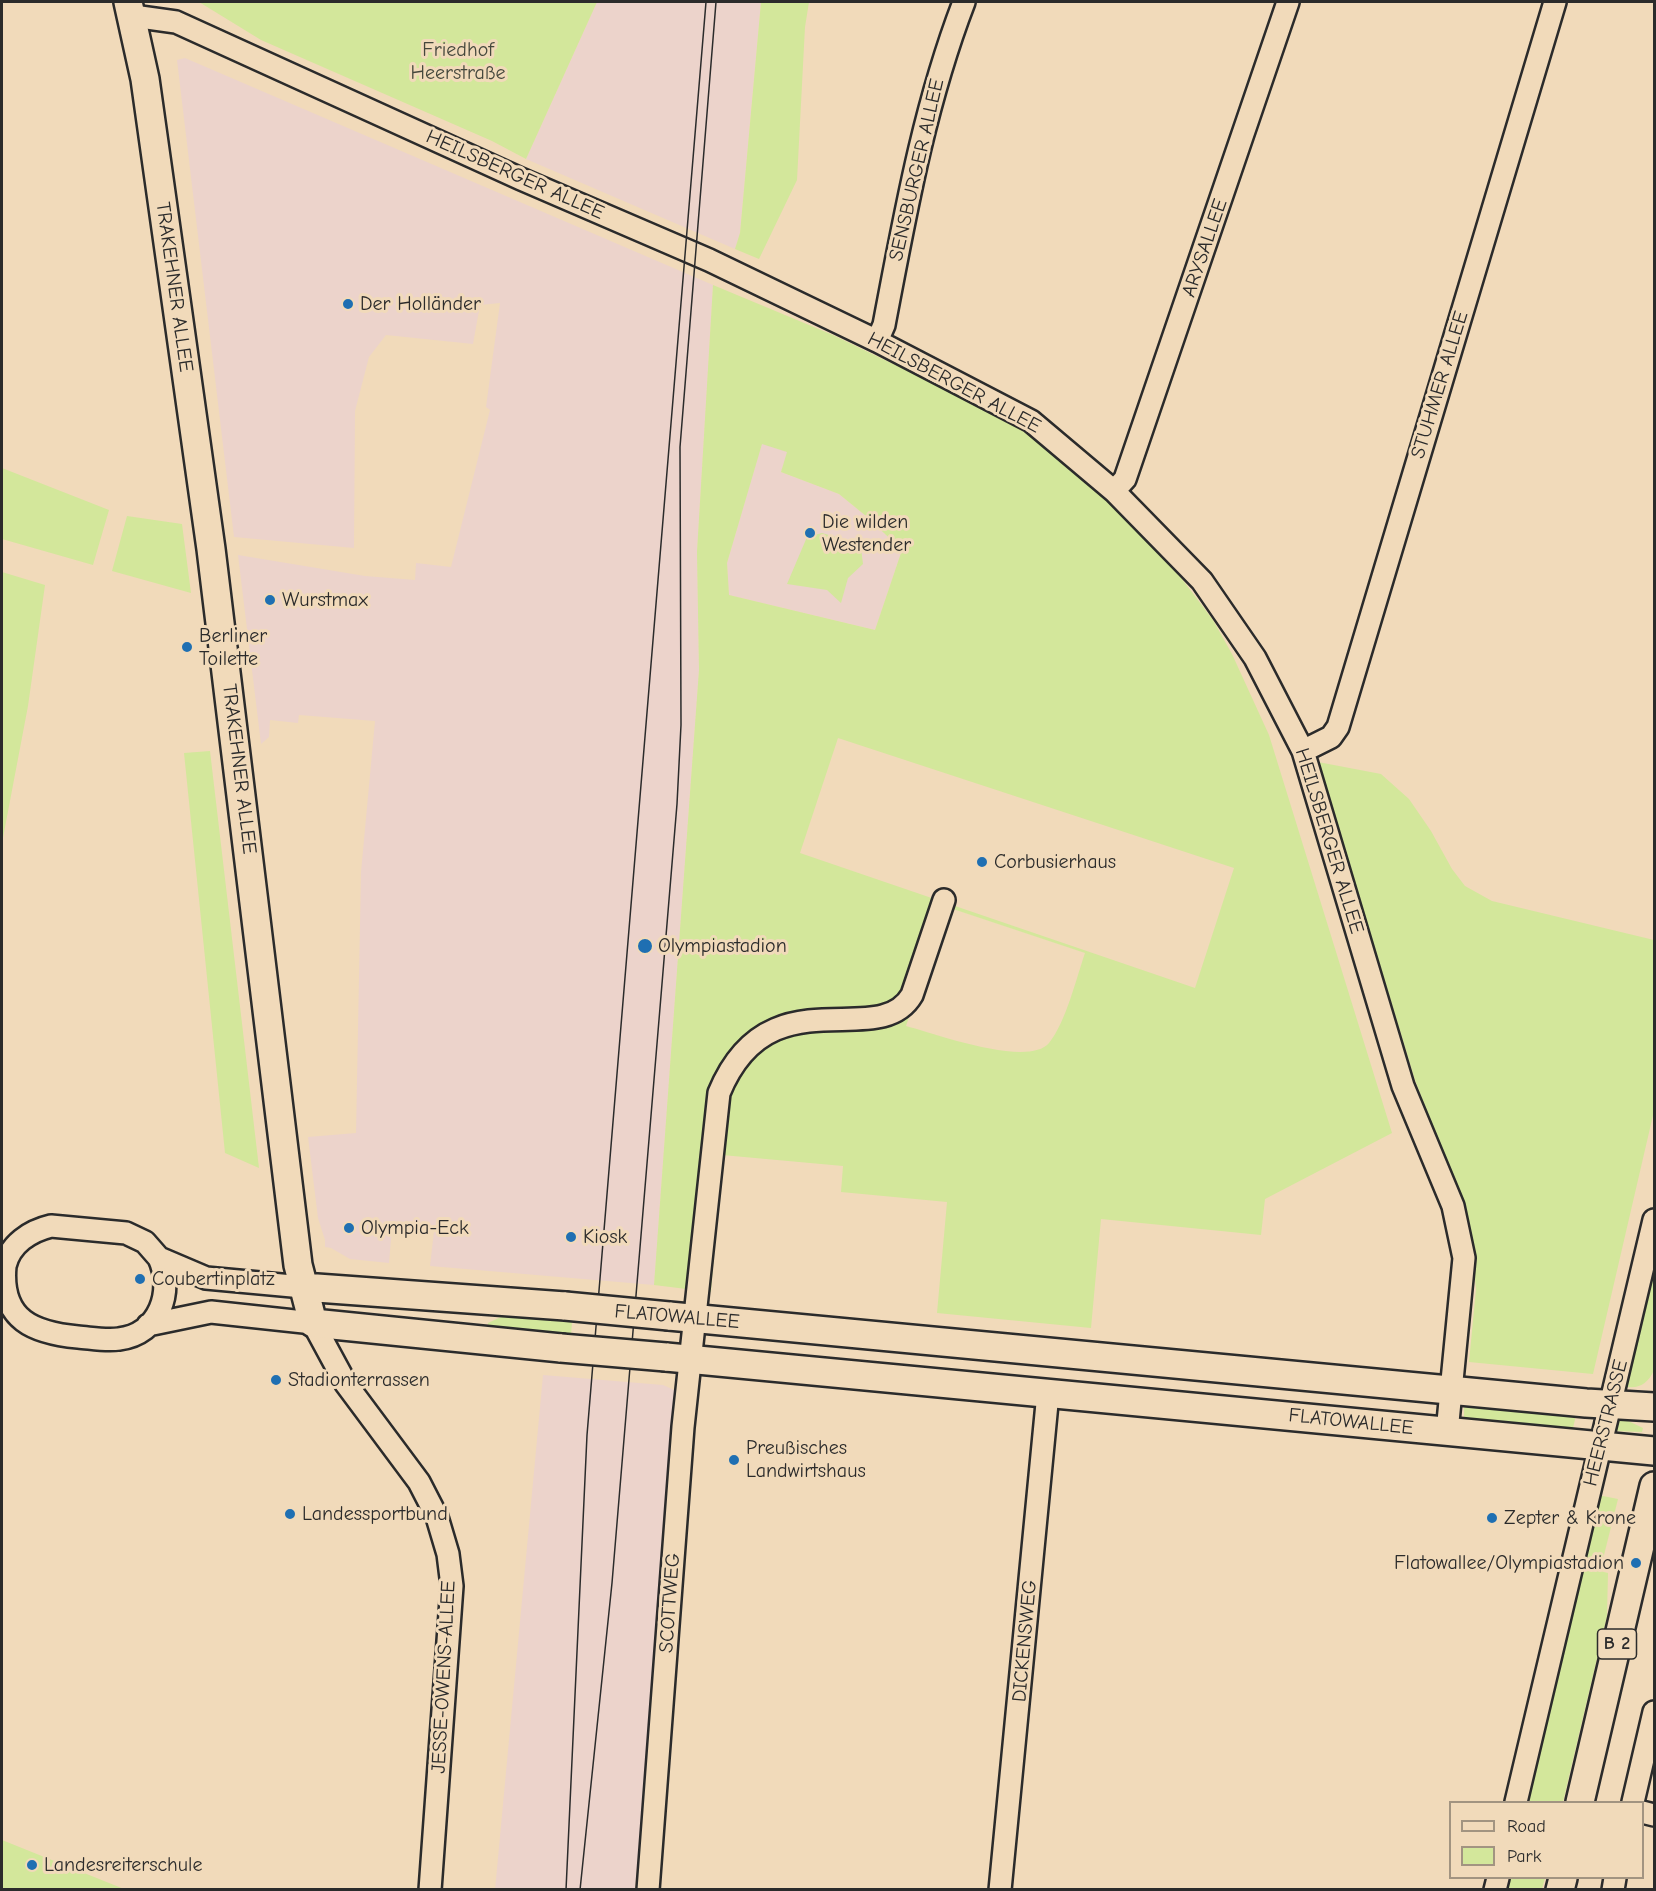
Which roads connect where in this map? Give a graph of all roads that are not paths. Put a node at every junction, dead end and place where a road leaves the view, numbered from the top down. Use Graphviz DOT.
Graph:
graph roads {
  1 [pos="964,2"];
  2 [pos="1288,2"];
  3 [pos="1555,2"];
  4 [pos="131,9"];
  5 [pos="877,341"];
  6 [pos="1114,491"];
  7 [pos="1302,751"];
  8 [pos="944,900"];
  9 [pos="1654,1220"];
  10 [pos="159,1258"];
  11 [pos="303,1287"];
  12 [pos="681,1317"];
  13 [pos="313,1323"];
  14 [pos="148,1325"];
  15 [pos="1052,1353"];
  16 [pos="678,1358"];
  17 [pos="1453,1391"];
  18 [pos="1048,1393"];
  19 [pos="1610,1405"];
  20 [pos="1654,1407"];
  21 [pos="1447,1431"];
  22 [pos="1600,1446"];
  23 [pos="1654,1451"];
  24 [pos="1654,1486"];
  25 [pos="1654,1712"];
  26 [pos="1516,1801"];
  27 [pos="1580,1801"];
  28 [pos="1633,1801"];
  29 [pos="430,1890"];
  30 [pos="648,1890"];
  31 [pos="1000,1890"];
  1 -- 5 [label="street, SENSBURGER ALLEE"];
  2 -- 6 [label="street, ARYSALLEE"];
  3 -- 7 [label="street, STUHMER ALLEE"];
  4 -- 5 [label="street, HEILSBERGER ALLEE"];
  4 -- 11 [label="main road, TRAKEHNER ALLEE"];
  5 -- 6 [label="street, HEILSBERGER ALLEE"];
  6 -- 7 [label="street, HEILSBERGER ALLEE"];
  7 -- 17 [label="street, HEILSBERGER ALLEE"];
  8 -- 12 [label="street, SCOTTWEG"];
  9 -- 19 [label="street, HEERSTRASSE"];
  10 -- 11 [label="street"];
  10 -- 14 [label="street"];
  10 -- 14 [label="street"];
  11 -- 12 [label="main road, FLATOWALLEE, bridge"];
  11 -- 13 [label="main road, TRAKEHNER ALLEE"];
  12 -- 15 [label="main road, FLATOWALLEE"];
  12 -- 16 [label="street, SCOTTWEG"];
  13 -- 14 [label="street"];
  13 -- 16 [label="main road, FLATOWALLEE, bridge"];
  13 -- 29 [label="street, JESSE-OWENS-ALLEE"];
  15 -- 17 [label="main road, FLATOWALLEE"];
  15 -- 18 [label="main road"];
  16 -- 18 [label="main road, FLATOWALLEE"];
  16 -- 30 [label="street, SCOTTWEG"];
  17 -- 19 [label="main road, FLATOWALLEE"];
  17 -- 21 [label="street, HEILSBERGER ALLEE"];
  18 -- 21 [label="main road, FLATOWALLEE"];
  18 -- 31 [label="street, DICKENSWEG"];
  19 -- 20 [label="main road, FLATOWALLEE"];
  19 -- 22 [label="street, HEERSTRASSE"];
  21 -- 22 [label="main road, FLATOWALLEE"];
  22 -- 23 [label="main road, FLATOWALLEE"];
  22 -- 26 [label="street, HEERSTRASSE"];
  24 -- 27 [label="main road, B 2"];
  25 -- 28 [label="street"];
}
